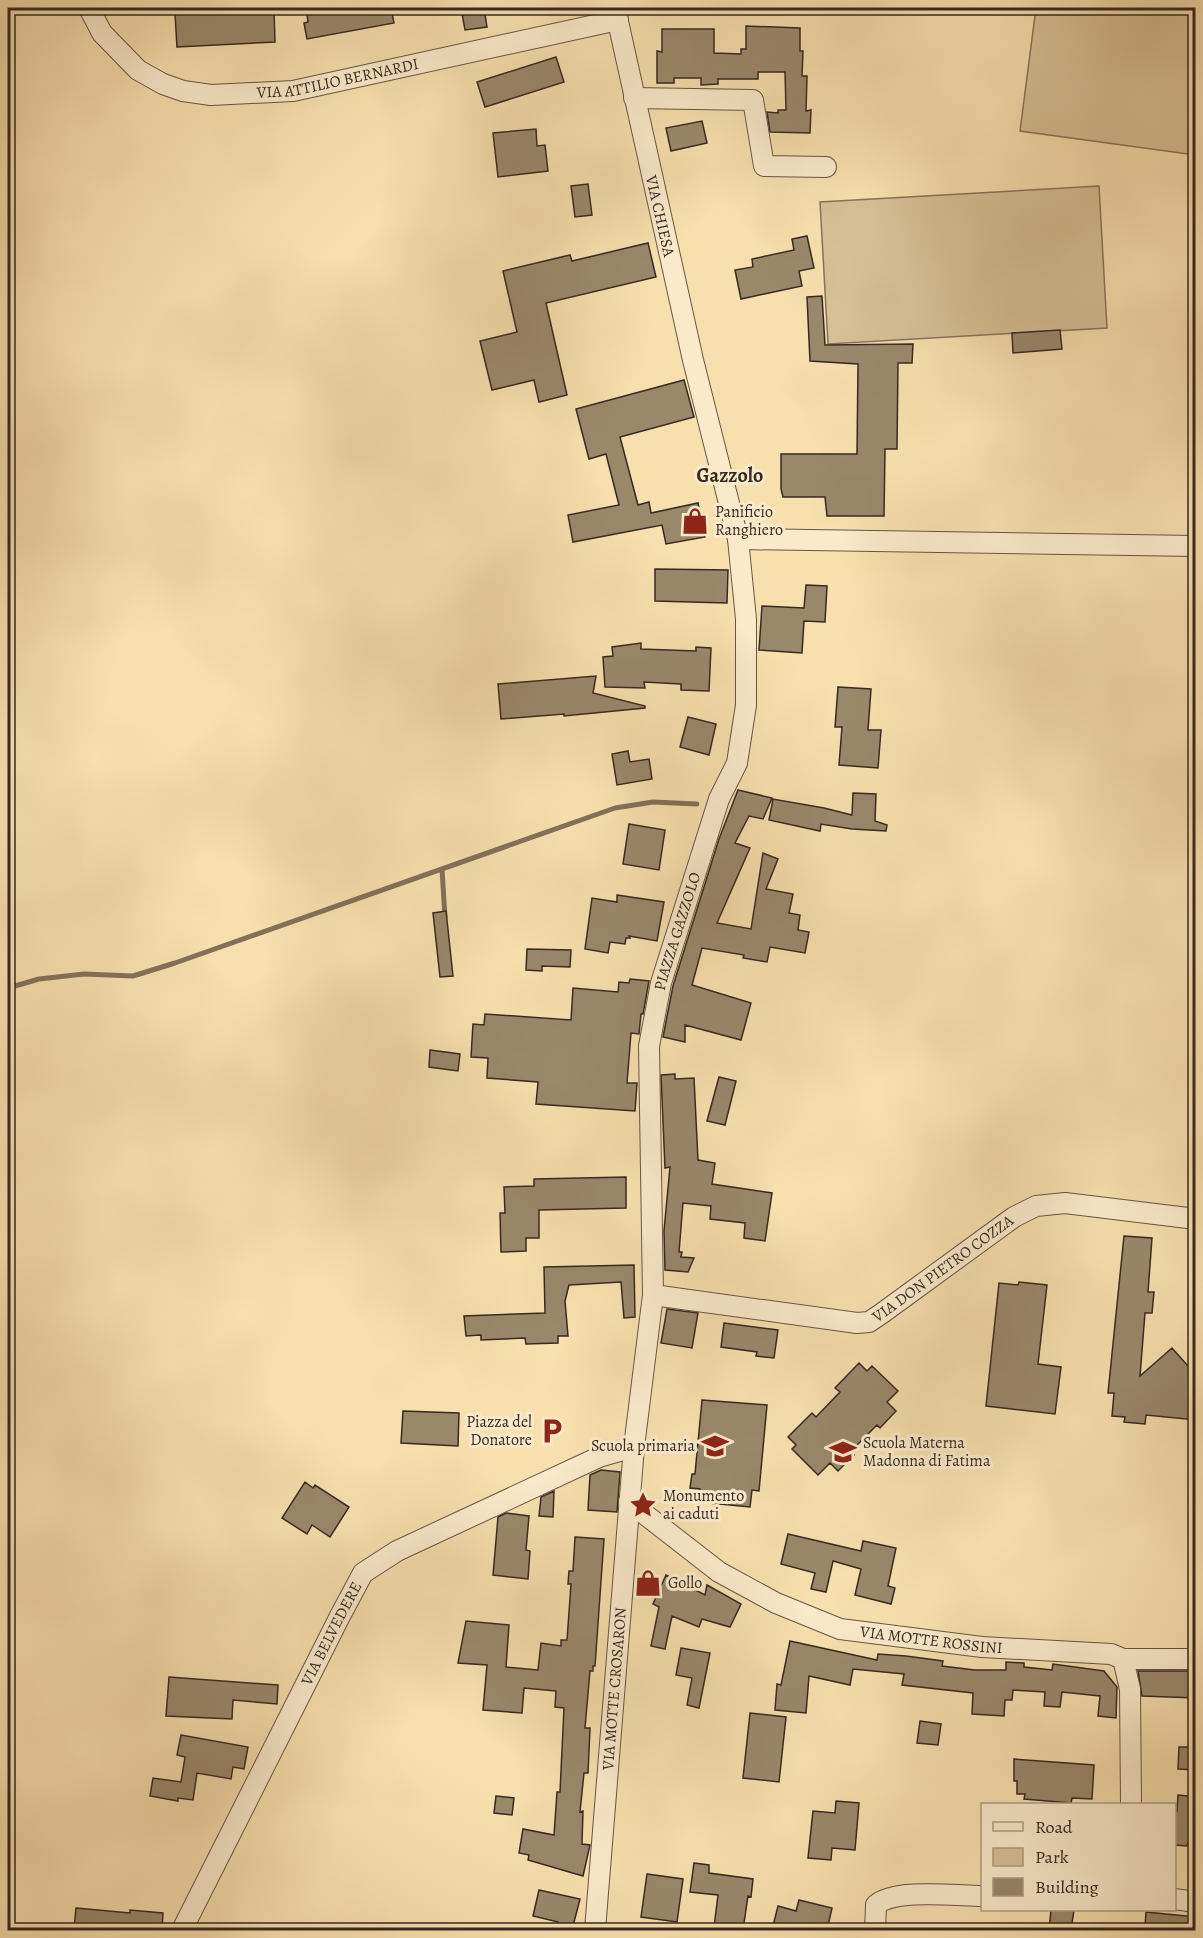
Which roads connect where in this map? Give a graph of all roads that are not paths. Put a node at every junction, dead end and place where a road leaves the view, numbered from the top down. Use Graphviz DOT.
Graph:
graph roads {
  1 [pos="89,8"];
  2 [pos="617,14"];
  3 [pos="634,98"];
  4 [pos="826,167"];
  5 [pos="709,425"];
  6 [pos="738,539"];
  7 [pos="1196,546"];
  8 [pos="1196,1219"];
  9 [pos="653,1295"];
  10 [pos="634,1447"];
  11 [pos="629,1502"];
  12 [pos="1123,1659"];
  13 [pos="1196,1659"];
  14 [pos="1131,1803"];
  15 [pos="981,1896"];
  16 [pos="1176,1899"];
  17 [pos="1196,1902"];
  18 [pos="182,1930"];
  19 [pos="595,1930"];
  20 [pos="875,1930"];
  1 -- 2 [label="street, VIA ATTILIO BERNARDI"];
  2 -- 3 [label="street, VIA CHIESA"];
  3 -- 4 [label="street"];
  3 -- 5 [label="street, VIA CHIESA"];
  5 -- 6 [label="street, PIAZZA GAZZOLO"];
  6 -- 7 [label="street"];
  6 -- 9 [label="street, PIAZZA GAZZOLO"];
  8 -- 9 [label="street, VIA DON PIETRO COZZA"];
  9 -- 10 [label="street, PIAZZA GAZZOLO"];
  10 -- 11 [label="street, VIA MOTTE CROSARON"];
  10 -- 18 [label="street, VIA BELVEDERE"];
  11 -- 12 [label="street, VIA MOTTE ROSSINI"];
  11 -- 19 [label="street, VIA MOTTE CROSARON"];
  12 -- 13 [label="street, VIA MOTTE ROSSINI"];
  12 -- 14 [label="street"];
  15 -- 20 [label="street"];
  16 -- 17 [label="street"];
}
